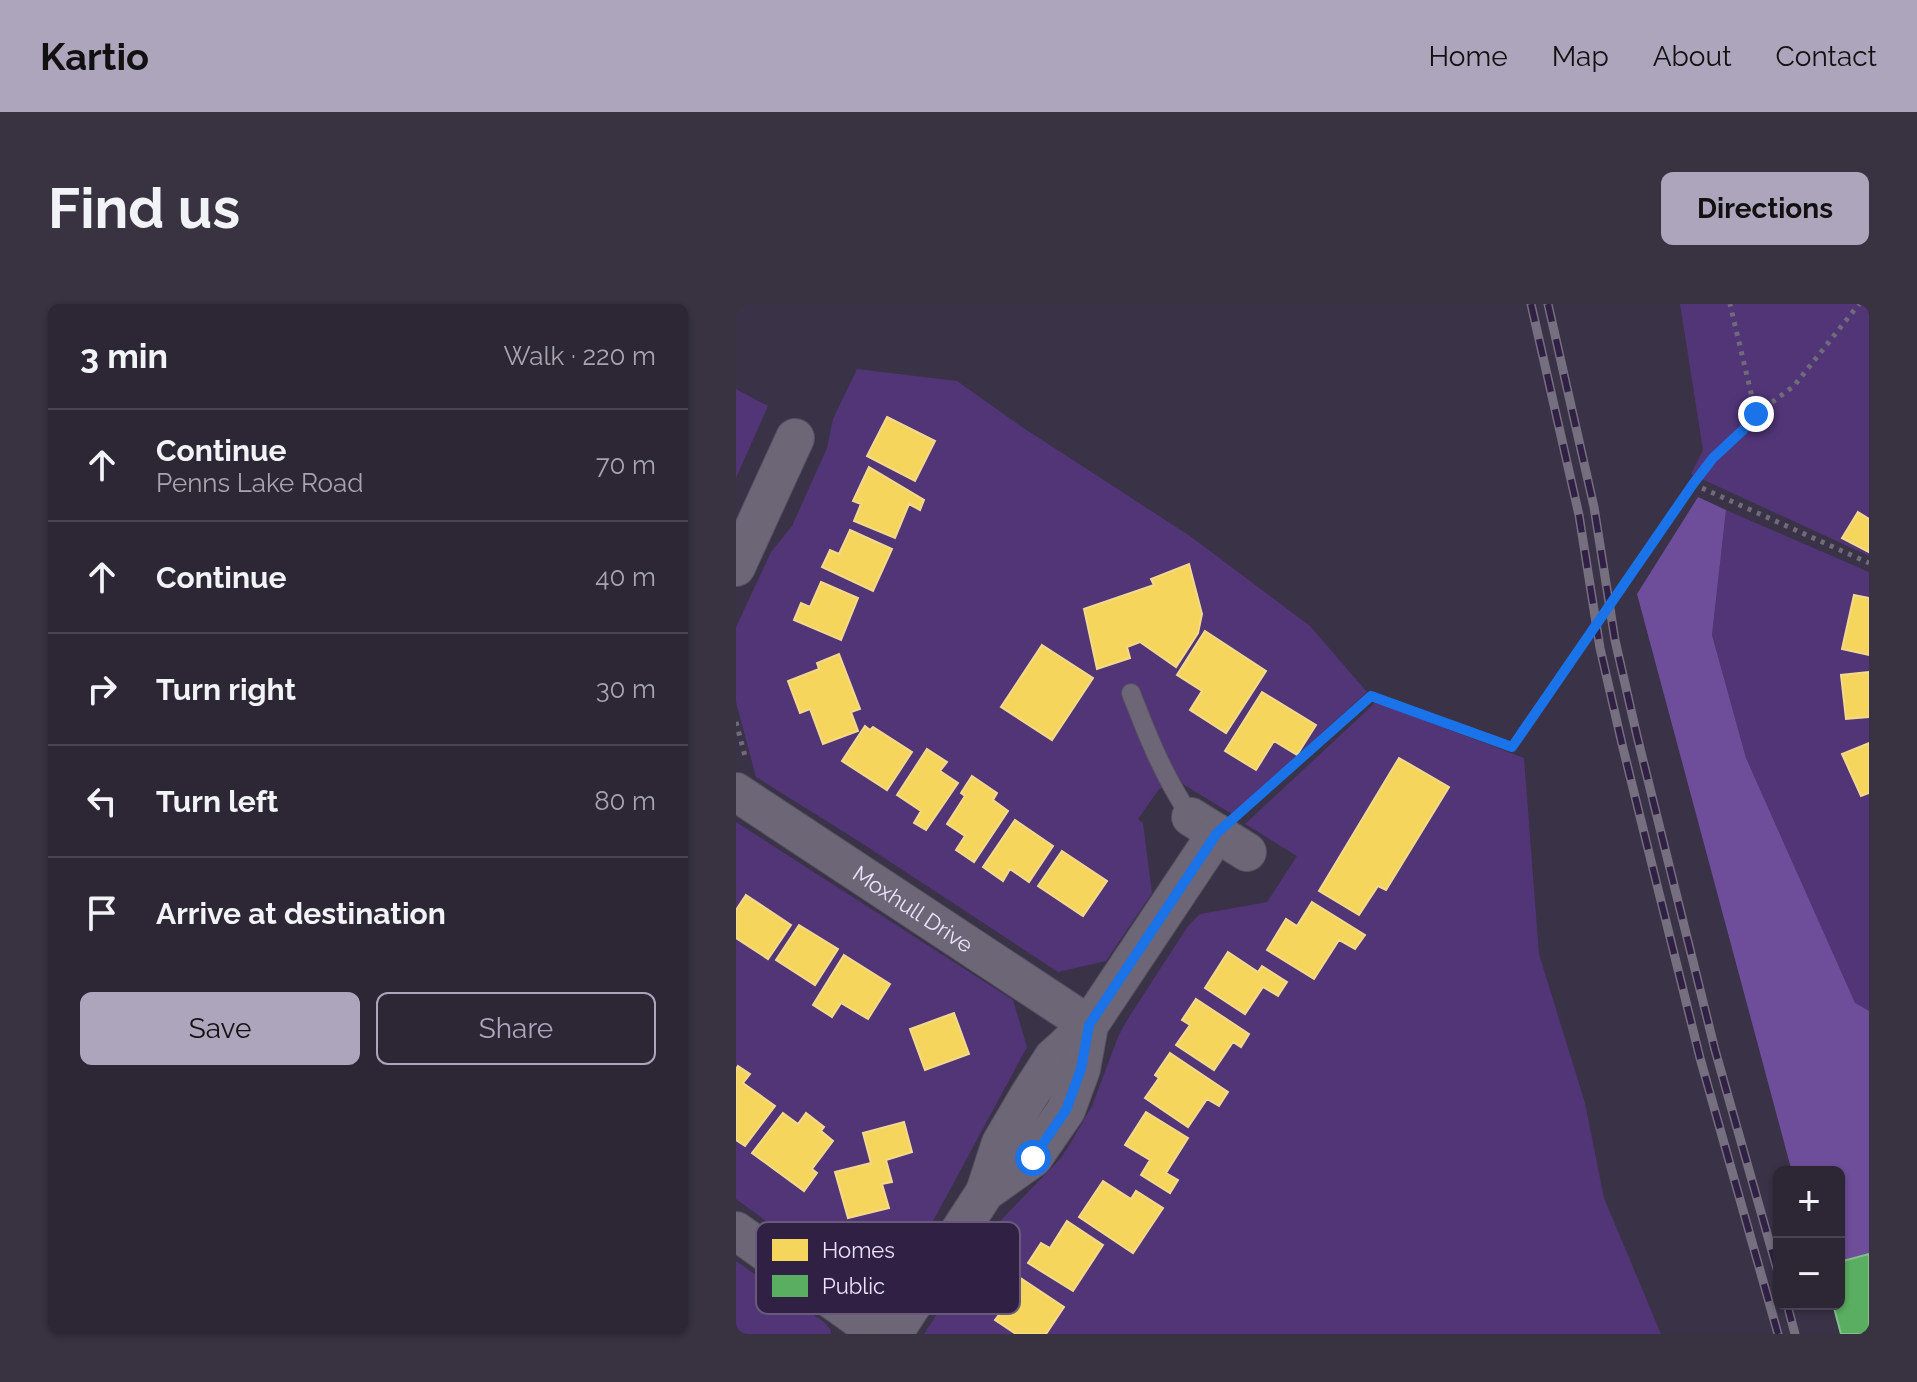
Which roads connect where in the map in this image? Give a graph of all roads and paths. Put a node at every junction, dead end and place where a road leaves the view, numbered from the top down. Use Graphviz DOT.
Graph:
graph roads {
  1 [pos="1859,304"];
  2 [pos="1732,305"];
  3 [pos="1756,414"];
  4 [pos="795,438"];
  5 [pos="1693,484"];
  6 [pos="1869,563"];
  7 [pos="736,567"];
  8 [pos="1131,693"];
  9 [pos="736,792"];
  10 [pos="1218,834"];
  11 [pos="1089,1025"];
  12 [pos="966,1222"];
  13 [pos="736,1231"];
  14 [pos="756,1245"];
  15 [pos="852,1314"];
  16 [pos="906,1314"];
  17 [pos="880,1334"];
  18 [pos="893,1334"];
  1 -- 3 [label="path"];
  2 -- 3 [label="path"];
  3 -- 5 [label="path"];
  4 -- 7 [label="street"];
  5 -- 6 [label="path"];
  5 -- 10 [label="path, bridge"];
  8 -- 10 [label="lane"];
  9 -- 11 [label="street, Moxhull Drive"];
  10 -- 11 [label="street"];
  11 -- 12 [label="street"];
  13 -- 14 [label="street"];
  15 -- 17 [label="street"];
  16 -- 18 [label="street"];
}
